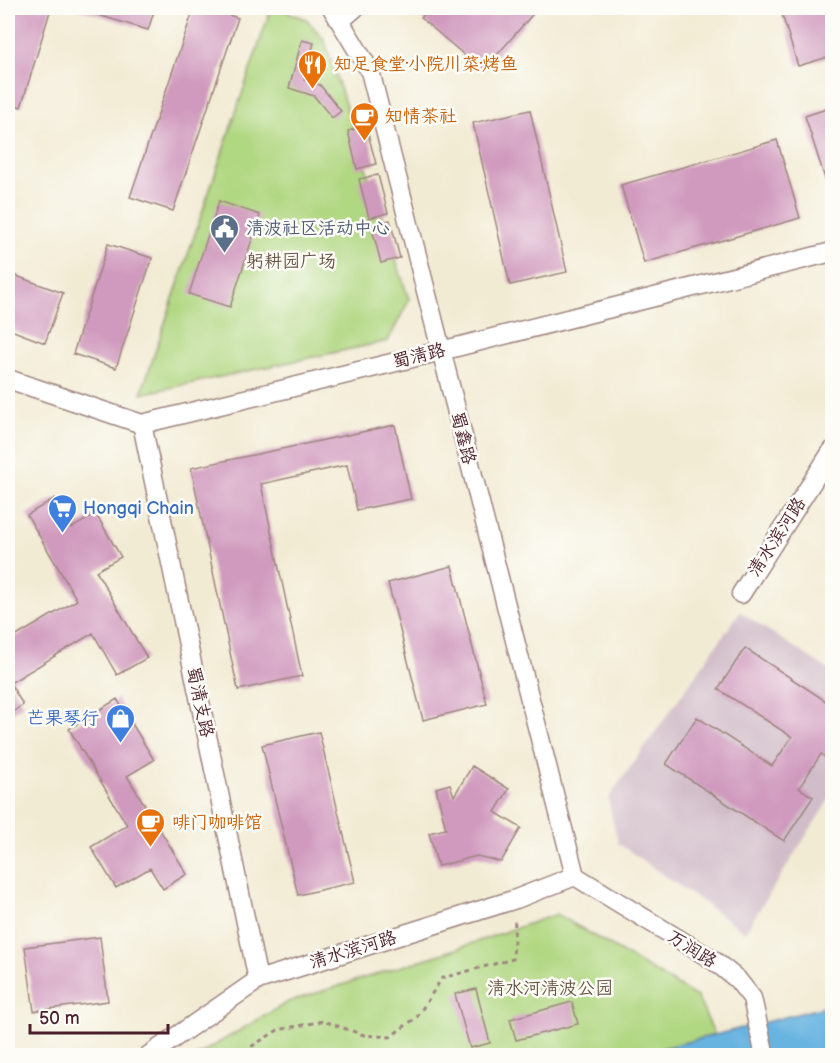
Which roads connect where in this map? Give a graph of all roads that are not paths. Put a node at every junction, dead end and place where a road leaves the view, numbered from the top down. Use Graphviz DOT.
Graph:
graph roads {
  1 [pos="355,8"];
  2 [pos="336,14"];
  3 [pos="832,252"];
  4 [pos="441,351"];
  5 [pos="8,379"];
  6 [pos="142,424"];
  7 [pos="832,451"];
  8 [pos="741,594"];
  9 [pos="575,876"];
  10 [pos="258,980"];
  11 [pos="148,1056"];
  12 [pos="765,1056"];
  1 -- 2 [label="street"];
  2 -- 4 [label="street, 蜀鑫路"];
  3 -- 4 [label="street, 蜀清路"];
  4 -- 6 [label="street, 蜀清路"];
  4 -- 9 [label="street, 蜀鑫路"];
  5 -- 6 [label="street"];
  6 -- 10 [label="street, 蜀清支路"];
  7 -- 8 [label="street, 清水滨河路"];
  9 -- 10 [label="street, 清水滨河路"];
  9 -- 12 [label="street, 万润路"];
  10 -- 11 [label="street, 清水滨河路"];
}
